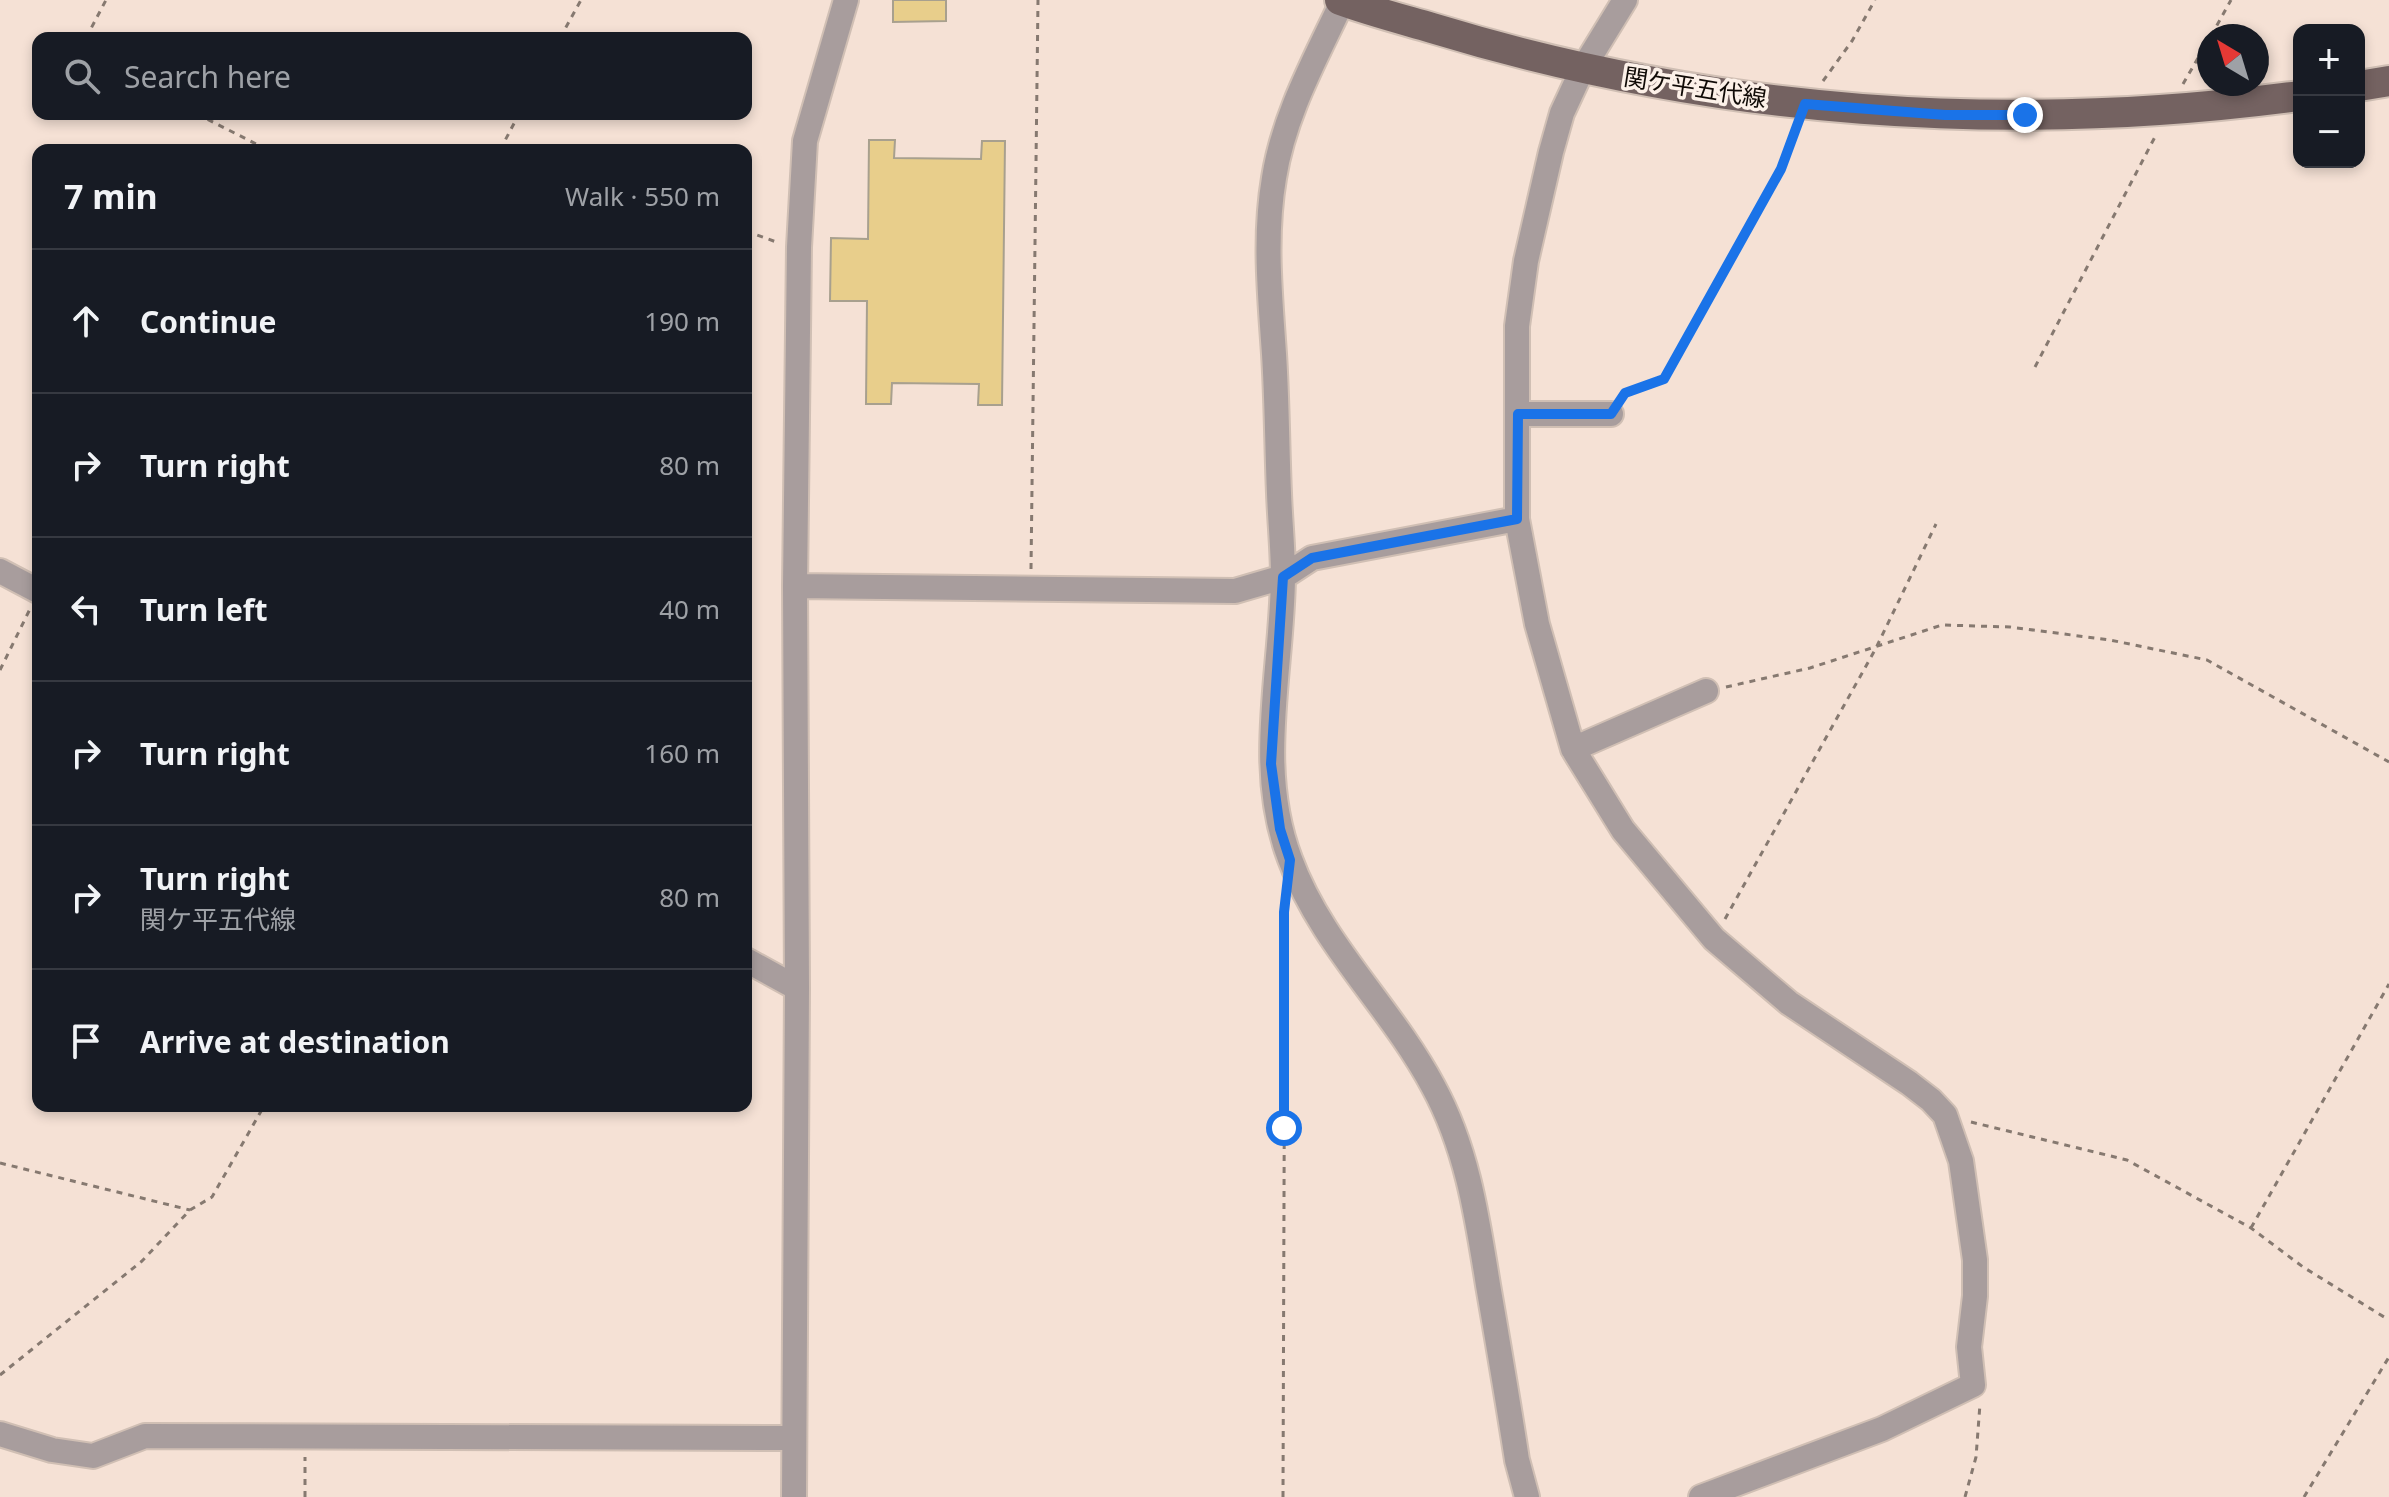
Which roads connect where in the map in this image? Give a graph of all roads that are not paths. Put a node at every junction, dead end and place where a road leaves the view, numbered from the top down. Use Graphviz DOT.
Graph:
graph roads {
  1 [pos="846,0"];
  2 [pos="1342,0"];
  3 [pos="1625,0"];
  4 [pos="1582,70"];
  5 [pos="2389,81"];
  6 [pos="2365,85"];
  7 [pos="2293,97"];
  8 [pos="1518,414"];
  9 [pos="1611,414"];
  10 [pos="1517,519"];
  11 [pos="0,571"];
  12 [pos="1283,577"];
  13 [pos="795,586"];
  14 [pos="32,596"];
  15 [pos="1706,691"];
  16 [pos="1573,749"];
  17 [pos="752,963"];
  18 [pos="797,988"];
  19 [pos="0,1434"];
  20 [pos="792,1438"];
  21 [pos="794,1497"];
  22 [pos="1527,1497"];
  23 [pos="1701,1497"];
  1 -- 13 [label="street"];
  2 -- 4 [label="main road, 関ケ平五代線"];
  2 -- 12 [label="street"];
  3 -- 4 [label="street"];
  4 -- 7 [label="main road, 関ケ平五代線"];
  4 -- 8 [label="street"];
  5 -- 6 [label="main road"];
  8 -- 9 [label="street"];
  8 -- 10 [label="street"];
  10 -- 12 [label="street"];
  10 -- 16 [label="street"];
  11 -- 14 [label="street"];
  12 -- 13 [label="street"];
  12 -- 22 [label="street"];
  13 -- 18 [label="street"];
  15 -- 16 [label="street"];
  16 -- 23 [label="street"];
  17 -- 18 [label="street"];
  18 -- 20 [label="street"];
  19 -- 20 [label="street"];
  20 -- 21 [label="street"];
}
